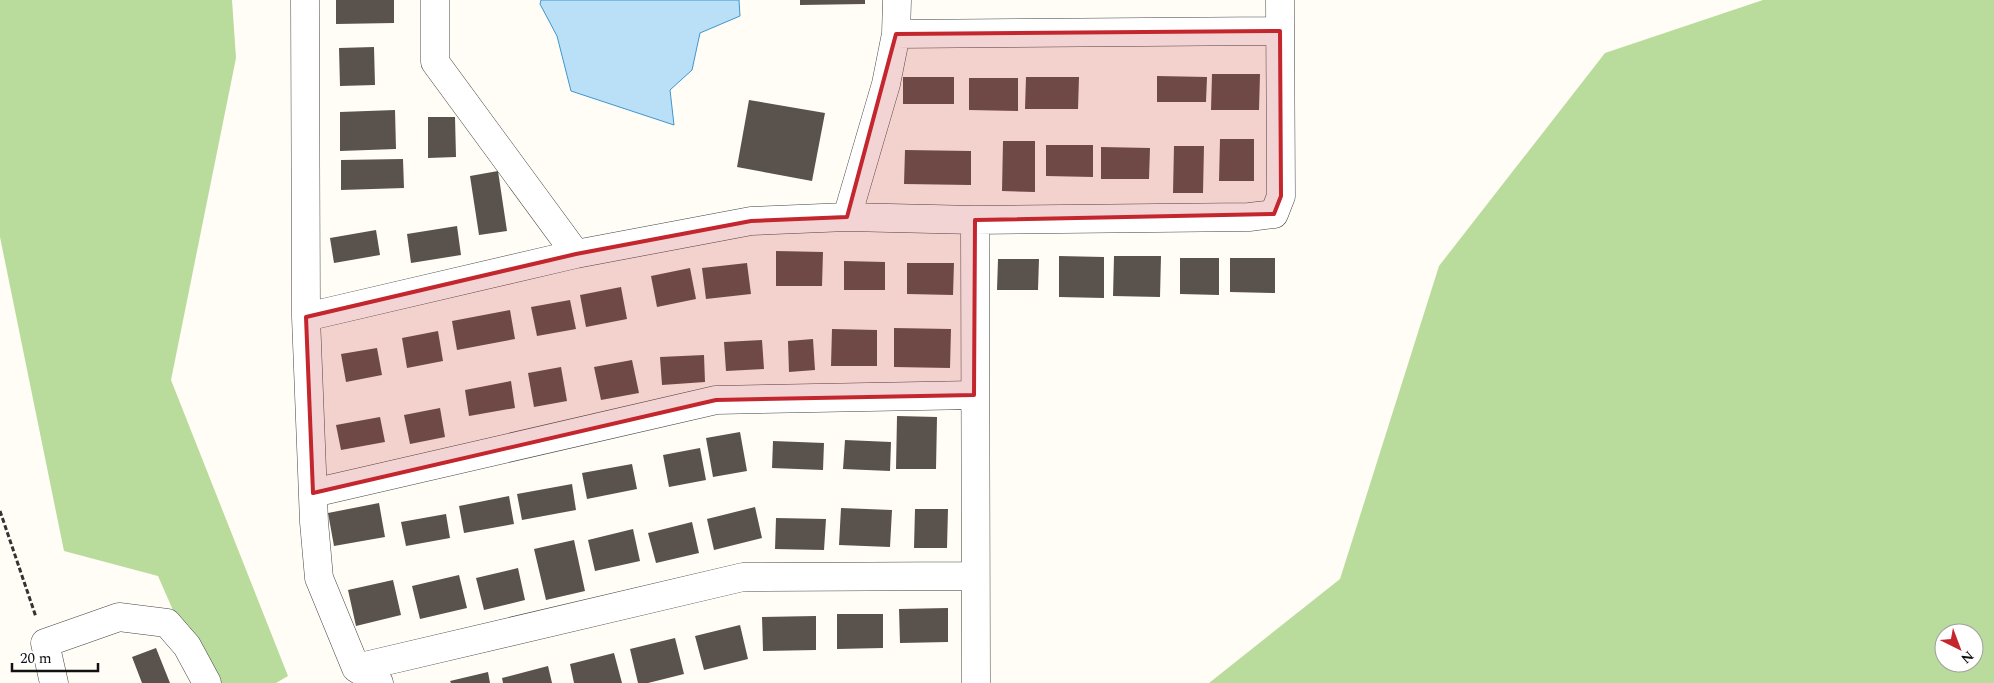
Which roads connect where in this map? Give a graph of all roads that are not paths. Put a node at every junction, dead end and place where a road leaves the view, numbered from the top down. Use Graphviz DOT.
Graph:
graph roads {
  1 [pos="305,0"];
  2 [pos="435,0"];
  3 [pos="897,0"];
  4 [pos="1280,0"];
  5 [pos="1280,31"];
  6 [pos="896,34"];
  7 [pos="847,218"];
  8 [pos="975,220"];
  9 [pos="576,254"];
  10 [pos="306,317"];
  11 [pos="974,395"];
  12 [pos="313,493"];
  13 [pos="975,576"];
  14 [pos="356,668"];
  15 [pos="54,683"];
  16 [pos="207,683"];
  17 [pos="379,683"];
  18 [pos="976,683"];
  1 -- 10 [label="street"];
  2 -- 9 [label="street"];
  3 -- 6 [label="street"];
  4 -- 5 [label="street"];
  5 -- 6 [label="street"];
  5 -- 8 [label="street"];
  6 -- 7 [label="street"];
  7 -- 8 [label="street"];
  7 -- 9 [label="street"];
  8 -- 11 [label="street"];
  9 -- 10 [label="street"];
  10 -- 12 [label="street"];
  11 -- 12 [label="street"];
  11 -- 13 [label="street"];
  12 -- 14 [label="street"];
  13 -- 14 [label="street"];
  13 -- 18 [label="street"];
  14 -- 17 [label="street"];
  15 -- 16 [label="street"];
}
